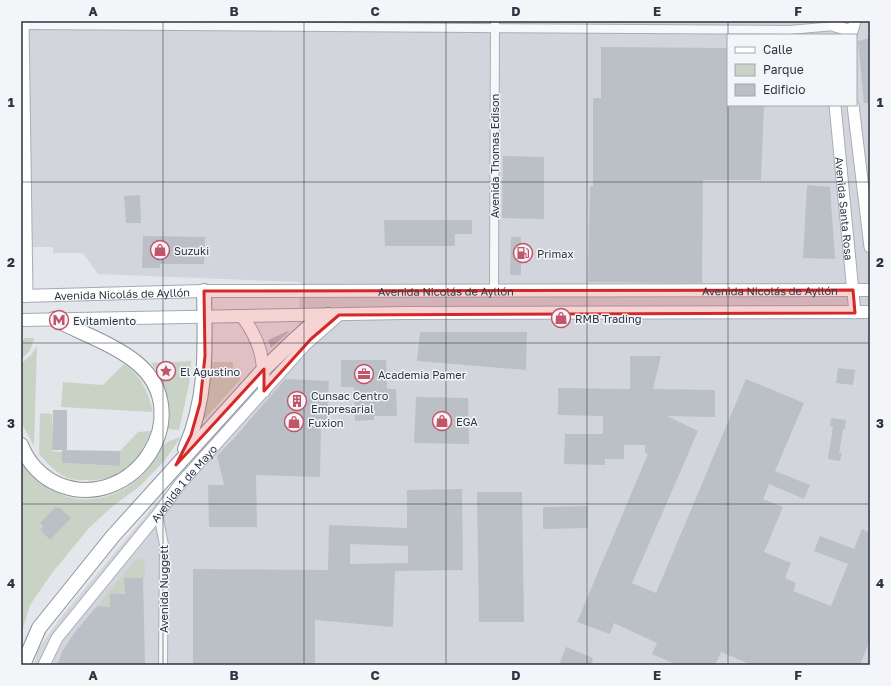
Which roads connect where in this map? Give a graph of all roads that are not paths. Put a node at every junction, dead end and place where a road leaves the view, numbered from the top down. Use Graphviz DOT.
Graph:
graph roads {
  1 [pos="23,23"];
  2 [pos="321,24"];
  3 [pos="495,25"];
  4 [pos="668,25"];
  5 [pos="834,26"];
  6 [pos="853,29"];
  7 [pos="835,106"];
  8 [pos="853,106"];
  9 [pos="870,247"];
  10 [pos="853,290"];
  11 [pos="870,290"];
  12 [pos="204,291"];
  13 [pos="494,291"];
  14 [pos="24,296"];
  15 [pos="870,312"];
  16 [pos="855,313"];
  17 [pos="334,315"];
  18 [pos="242,316"];
  19 [pos="204,317"];
  20 [pos="54,319"];
  21 [pos="21,320"];
  22 [pos="264,369"];
  23 [pos="264,391"];
  24 [pos="21,445"];
  25 [pos="176,465"];
  26 [pos="158,514"];
  27 [pos="23,665"];
  28 [pos="44,665"];
  29 [pos="163,665"];
  1 -- 2 [label="street"];
  1 -- 14 [label="street"];
  2 -- 3 [label="street"];
  3 -- 4 [label="street"];
  3 -- 13 [label="street, Avenida Thomas Edison"];
  4 -- 5 [label="street"];
  5 -- 6 [label="street"];
  7 -- 10 [label="street, Avenida Santa Rosa"];
  8 -- 9 [label="street, Avenida Santa Rosa"];
  10 -- 11 [label="main road, Avenida Nicolás de Ayllón"];
  10 -- 13 [label="main road, Avenida Nicolás de Ayllón"];
  10 -- 16 [label="street, Avenida Santa Rosa"];
  12 -- 13 [label="main road, Avenida Nicolás de Ayllón"];
  12 -- 14 [label="main road, Avenida Nicolás de Ayllón"];
  12 -- 19 [label="highway"];
  15 -- 16 [label="main road, Avenida Nicolás de Ayllón"];
  16 -- 17 [label="main road, Avenida Nicolás de Ayllón"];
  17 -- 18 [label="main road, Avenida Nicolás de Ayllón"];
  17 -- 22 [label="highway"];
  17 -- 23 [label="street, Avenida 1 de Mayo"];
  18 -- 19 [label="main road, Avenida Nicolás de Ayllón"];
  18 -- 22 [label="main road"];
  19 -- 20 [label="main road, Avenida Nicolás de Ayllón"];
  19 -- 25 [label="highway"];
  20 -- 21 [label="main road, Avenida Nicolás de Ayllón"];
  20 -- 24 [label="highway"];
  22 -- 23 [label="main road"];
  22 -- 25 [label="highway"];
  23 -- 26 [label="street, Avenida 1 de Mayo"];
  25 -- 27 [label="highway"];
  26 -- 28 [label="street, Avenida 1 de Mayo"];
  26 -- 29 [label="street, Avenida Nuggett"];
}
